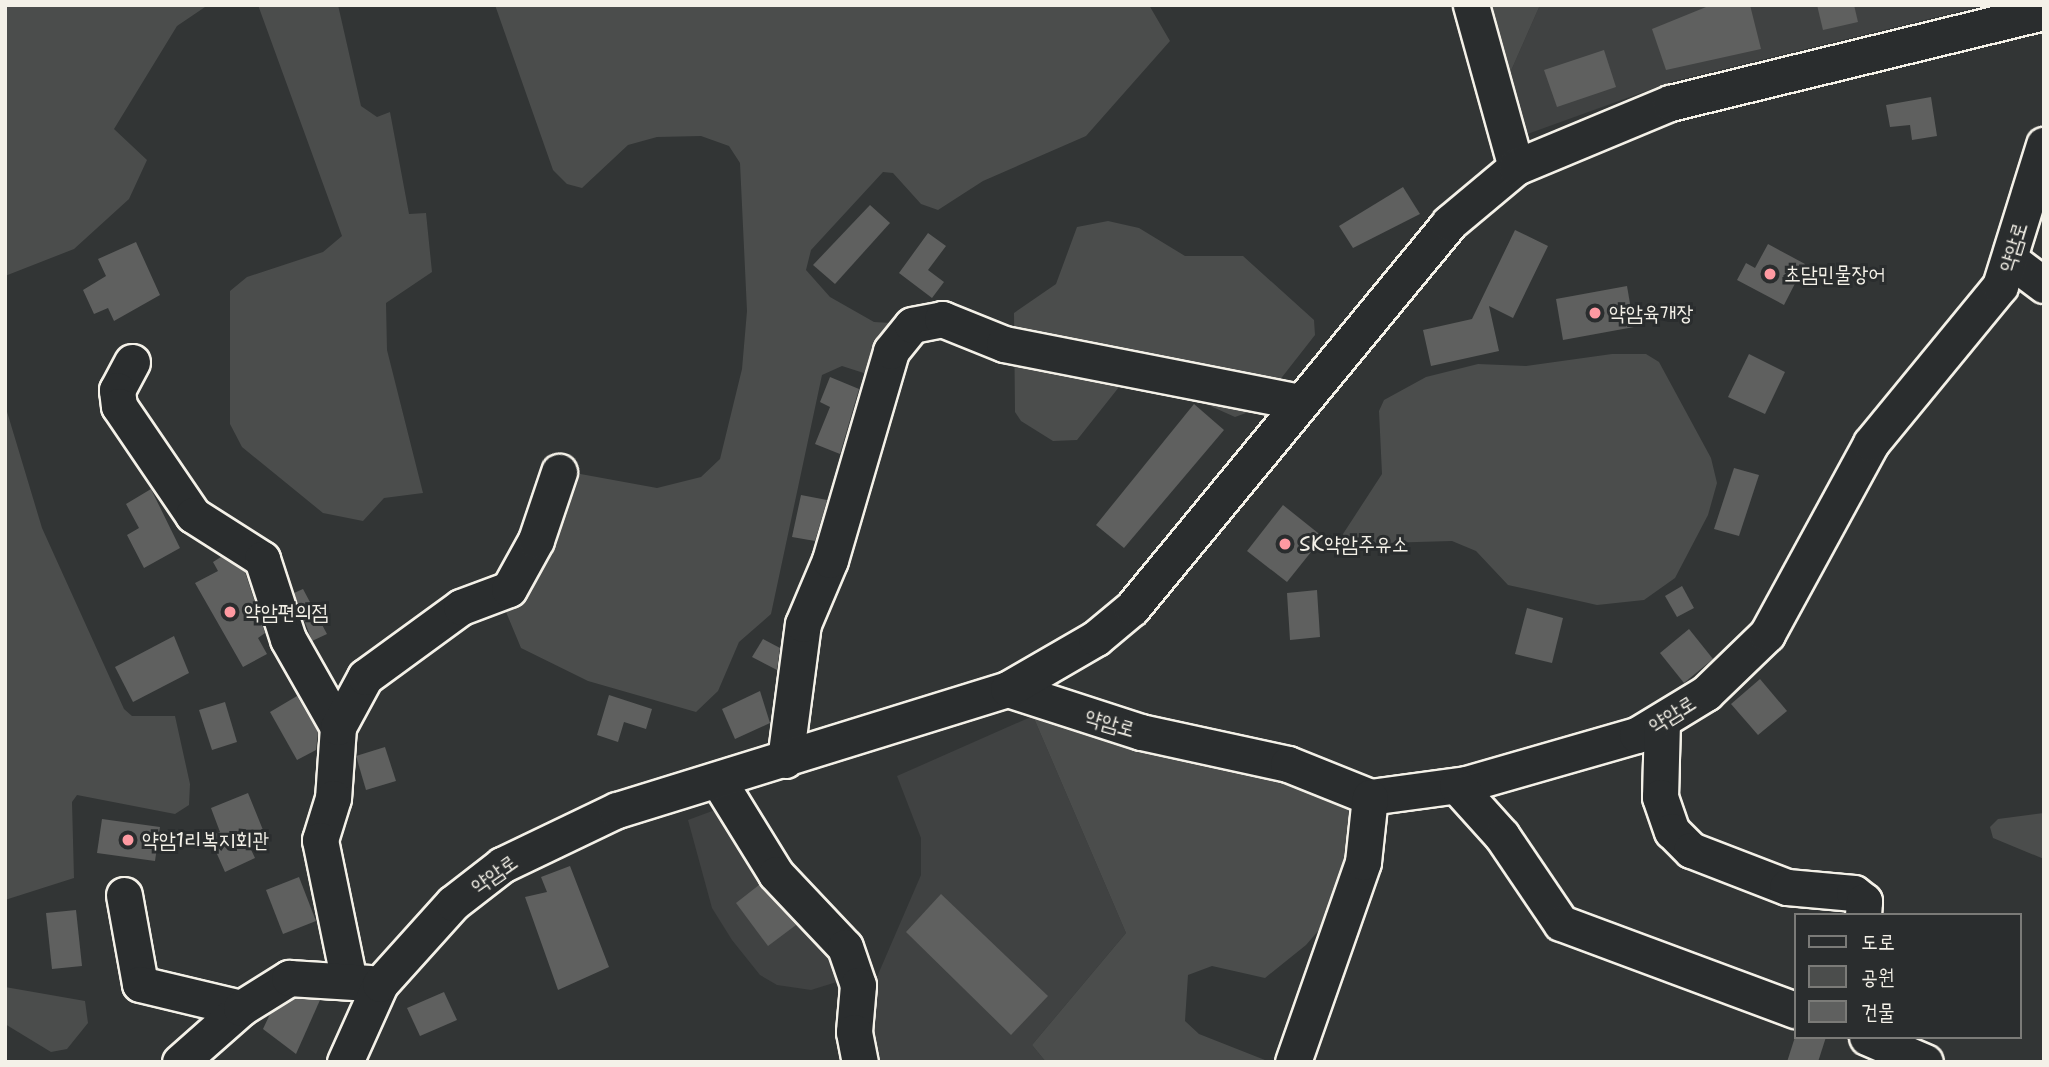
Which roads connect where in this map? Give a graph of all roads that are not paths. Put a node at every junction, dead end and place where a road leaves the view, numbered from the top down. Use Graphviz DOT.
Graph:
graph roads {
  1 [pos="1471,5"];
  2 [pos="2044,12"];
  3 [pos="2044,145"];
  4 [pos="1516,167"];
  5 [pos="2011,261"];
  6 [pos="2044,285"];
  7 [pos="132,362"];
  8 [pos="1299,402"];
  9 [pos="559,472"];
  10 [pos="1009,689"];
  11 [pos="1662,721"];
  12 [pos="338,727"];
  13 [pos="785,760"];
  14 [pos="718,780"];
  15 [pos="1457,786"];
  16 [pos="1370,797"];
  17 [pos="124,895"];
  18 [pos="1863,913"];
  19 [pos="365,983"];
  20 [pos="241,1008"];
  21 [pos="1794,1010"];
  22 [pos="1872,1039"];
  23 [pos="180,1062"];
  24 [pos="345,1062"];
  25 [pos="860,1062"];
  26 [pos="1293,1062"];
  27 [pos="1925,1062"];
  1 -- 4 [label="street"];
  2 -- 4 [label="street, 약암로"];
  3 -- 5 [label="street, 약암로"];
  4 -- 8 [label="street, 약암로"];
  5 -- 6 [label="street"];
  5 -- 11 [label="street, 약암로"];
  7 -- 12 [label="street"];
  8 -- 10 [label="street, 약암로"];
  8 -- 13 [label="street"];
  9 -- 12 [label="street"];
  10 -- 13 [label="street, 약암로"];
  10 -- 16 [label="street, 약암로"];
  11 -- 15 [label="street, 약암로"];
  11 -- 18 [label="street"];
  12 -- 19 [label="street"];
  13 -- 14 [label="street, 약암로"];
  14 -- 19 [label="street, 약암로"];
  14 -- 25 [label="street"];
  15 -- 16 [label="street, 약암로"];
  15 -- 21 [label="street"];
  16 -- 26 [label="street"];
  17 -- 20 [label="street"];
  19 -- 20 [label="street"];
  19 -- 24 [label="street, 약암로"];
  20 -- 23 [label="street"];
  22 -- 27 [label="street"];
}
